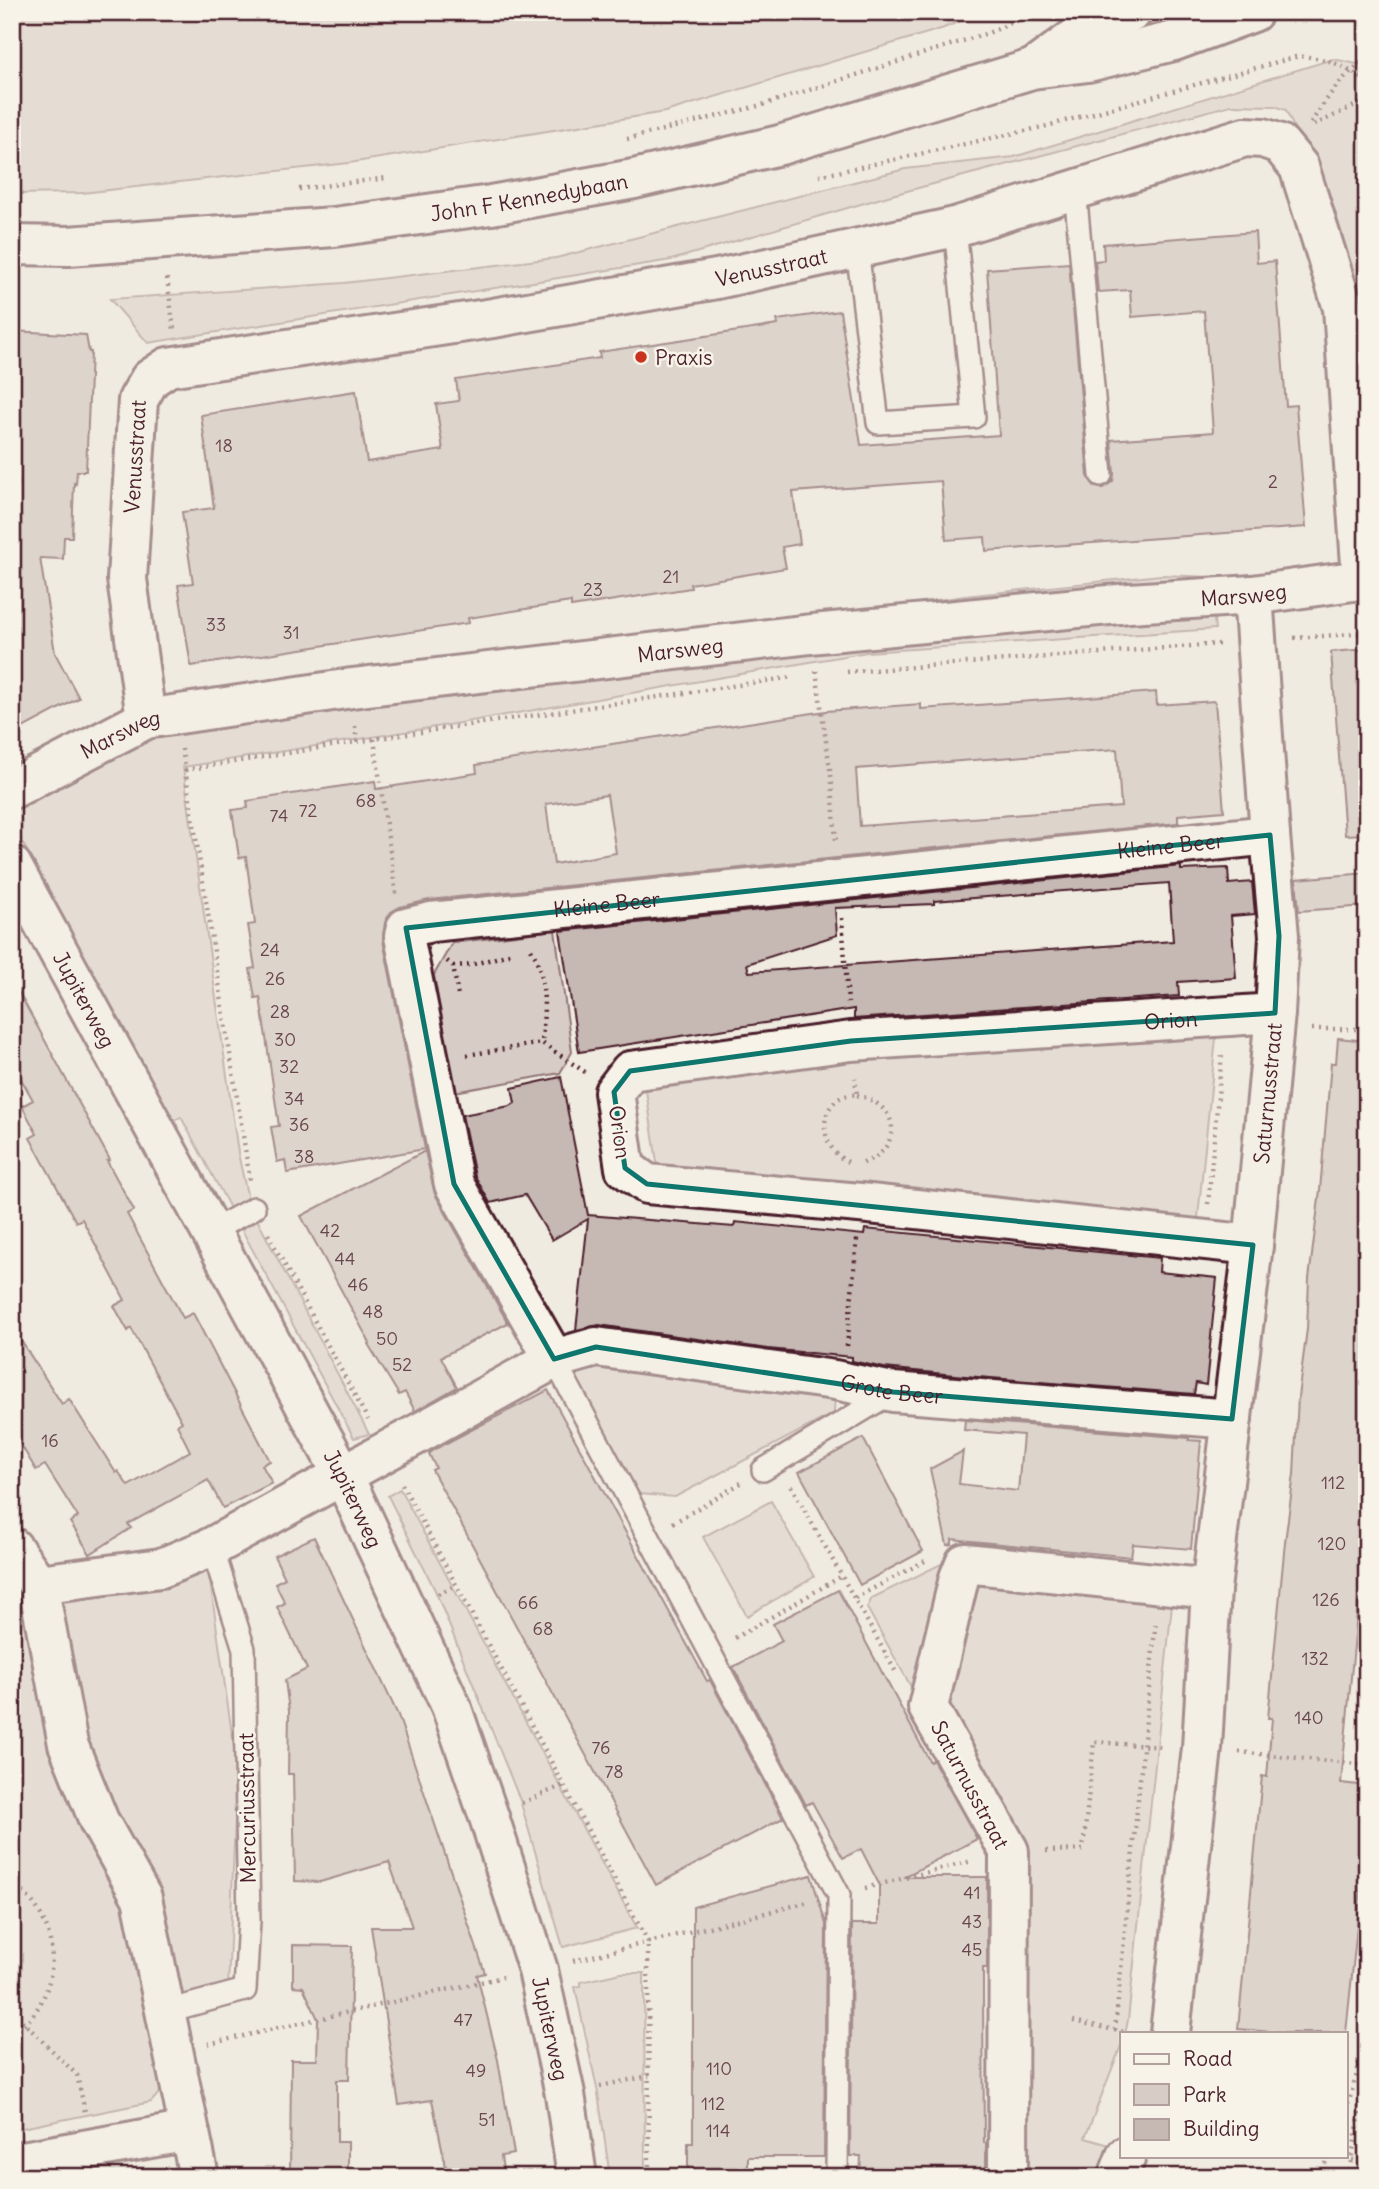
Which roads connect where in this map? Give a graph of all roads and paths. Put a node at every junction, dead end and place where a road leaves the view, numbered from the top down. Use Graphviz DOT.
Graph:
graph roads {
  1 [pos="1037,12"];
  2 [pos="1132,12"];
  3 [pos="1253,12"];
  4 [pos="1367,59"];
  5 [pos="1032,69"];
  6 [pos="1367,100"];
  7 [pos="614,142"];
  8 [pos="389,178"];
  9 [pos="295,189"];
  10 [pos="1075,189"];
  11 [pos="954,227"];
  12 [pos="12,245"];
  13 [pos="857,248"];
  14 [pos="167,278"];
  15 [pos="179,366"];
  16 [pos="1101,475"];
  17 [pos="1364,579"];
  18 [pos="1253,595"];
  19 [pos="1367,633"];
  20 [pos="811,634"];
  21 [pos="1256,641"];
  22 [pos="844,672"];
  23 [pos="830,673"];
  24 [pos="816,674"];
  25 [pos="802,676"];
  26 [pos="146,719"];
  27 [pos="374,739"];
  28 [pos="186,770"];
  29 [pos="12,789"];
  30 [pos="1269,835"];
  31 [pos="12,866"];
  32 [pos="839,880"];
  33 [pos="406,928"];
  34 [pos="453,966"];
  35 [pos="1226,1016"];
  36 [pos="1274,1021"];
  37 [pos="1367,1029"];
  38 [pos="851,1041"];
  39 [pos="542,1043"];
  40 [pos="430,1061"];
  41 [pos="614,1092"];
  42 [pos="857,1095"];
  43 [pos="863,1163"];
  44 [pos="860,1203"];
  45 [pos="254,1208"];
  46 [pos="211,1232"];
  47 [pos="1205,1240"];
  48 [pos="1252,1245"];
  49 [pos="554,1359"];
  50 [pos="844,1381"];
  51 [pos="893,1392"];
  52 [pos="1232,1419"];
  53 [pos="770,1466"];
  54 [pos="343,1475"];
  55 [pos="650,1538"];
  56 [pos="12,1546"];
  57 [pos="212,1547"];
  58 [pos="965,1563"];
  59 [pos="842,1576"];
  60 [pos="37,1584"];
  61 [pos="1160,1584"];
  62 [pos="1211,1589"];
  63 [pos="855,1598"];
  64 [pos="710,1653"];
  65 [pos="928,1707"];
  66 [pos="1143,1746"];
  67 [pos="1202,1749"];
  68 [pos="1367,1765"];
  69 [pos="1009,1852"];
  70 [pos="12,1883"];
  71 [pos="839,1895"];
  72 [pos="12,1945"];
  73 [pos="538,1970"];
  74 [pos="12,1974"];
  75 [pos="1367,1984"];
  76 [pos="12,2011"];
  77 [pos="164,2012"];
  78 [pos="1073,2021"];
  79 [pos="26,2023"];
  80 [pos="1115,2030"];
  81 [pos="1124,2032"];
  82 [pos="1170,2032"];
  83 [pos="12,2035"];
  84 [pos="173,2051"];
  85 [pos="649,2076"];
  86 [pos="1367,2076"];
  87 [pos="565,2094"];
  88 [pos="1348,2103"];
  89 [pos="189,2131"];
  90 [pos="94,2148"];
  91 [pos="1125,2158"];
  92 [pos="1327,2158"];
  93 [pos="1352,2160"];
  94 [pos="12,2163"];
  95 [pos="1367,2163"];
  96 [pos="199,2177"];
  97 [pos="577,2177"];
  98 [pos="837,2177"];
  99 [pos="1008,2177"];
  100 [pos="1118,2177"];
  101 [pos="1320,2177"];
  102 [pos="1348,2177"];
  1 -- 7 [label="path"];
  2 -- 5 [label="street, John F Kennedybaan"];
  3 -- 5 [label="street, John F Kennedybaan"];
  4 -- 6 [label="path"];
  5 -- 12 [label="street, John F Kennedybaan"];
  8 -- 9 [label="path"];
  10 -- 11 [label="street, Venusstraat"];
  10 -- 16 [label="lane"];
  10 -- 17 [label="street, Venusstraat"];
  11 -- 13 [label="street, Venusstraat"];
  11 -- 13 [label="lane"];
  13 -- 15 [label="street, Venusstraat"];
  14 -- 15 [label="path"];
  15 -- 26 [label="street, Venusstraat"];
  17 -- 18 [label="street, Marsweg"];
  18 -- 20 [label="street, Marsweg"];
  18 -- 21 [label="street, Saturnusstraat"];
  19 -- 21 [label="path"];
  20 -- 24 [label="path"];
  20 -- 26 [label="street, Marsweg"];
  21 -- 22 [label="path"];
  21 -- 30 [label="street, Saturnusstraat"];
  23 -- 24 [label="path"];
  24 -- 32 [label="path"];
  25 -- 27 [label="path"];
  26 -- 29 [label="street, Marsweg"];
  27 -- 28 [label="path"];
  27 -- 33 [label="path"];
  30 -- 32 [label="street, Kleine Beer"];
  30 -- 36 [label="street, Saturnusstraat"];
  31 -- 46 [label="street, Jupiterweg"];
  32 -- 33 [label="street, Kleine Beer"];
  32 -- 38 [label="path"];
  33 -- 40 [label="street"];
  34 -- 39 [label="path"];
  35 -- 36 [label="street, Orion"];
  35 -- 38 [label="street, Orion"];
  35 -- 47 [label="path"];
  36 -- 37 [label="path"];
  36 -- 48 [label="street, Saturnusstraat"];
  38 -- 41 [label="street, Orion"];
  38 -- 42 [label="path"];
  39 -- 40 [label="path"];
  39 -- 41 [label="path"];
  40 -- 49 [label="street"];
  41 -- 44 [label="street, Orion"];
  42 -- 43 [label="path"];
  42 -- 43 [label="path"];
  43 -- 44 [label="path"];
  44 -- 47 [label="street, Orion"];
  44 -- 50 [label="path"];
  45 -- 46 [label="lane"];
  46 -- 54 [label="street, Jupiterweg"];
  47 -- 48 [label="street, Orion"];
  48 -- 52 [label="street, Saturnusstraat"];
  49 -- 50 [label="street, Grote Beer"];
  49 -- 54 [label="street, Grote Beer"];
  49 -- 55 [label="lane"];
  50 -- 51 [label="street, Grote Beer"];
  51 -- 52 [label="street, Grote Beer"];
  51 -- 53 [label="lane"];
  52 -- 62 [label="street, Saturnusstraat"];
  53 -- 55 [label="path"];
  53 -- 59 [label="path"];
  54 -- 57 [label="street"];
  54 -- 73 [label="street, Jupiterweg"];
  55 -- 64 [label="lane"];
  56 -- 60 [label="street"];
  57 -- 60 [label="street"];
  57 -- 77 [label="lane, Mercuriusstraat"];
  58 -- 61 [label="street"];
  58 -- 63 [label="path"];
  58 -- 65 [label="street, Saturnusstraat"];
  59 -- 63 [label="path"];
  59 -- 64 [label="path"];
  60 -- 77 [label="street"];
  61 -- 62 [label="street"];
  61 -- 66 [label="path"];
  62 -- 67 [label="street, Saturnusstraat"];
  63 -- 65 [label="path"];
  64 -- 71 [label="lane"];
  65 -- 69 [label="street, Saturnusstraat"];
  66 -- 67 [label="path"];
  66 -- 69 [label="path"];
  66 -- 80 [label="path"];
  67 -- 68 [label="path"];
  67 -- 82 [label="street, Saturnusstraat"];
  69 -- 71 [label="path"];
  69 -- 99 [label="street, Saturnusstraat"];
  70 -- 79 [label="path"];
  71 -- 73 [label="path"];
  71 -- 98 [label="lane"];
  72 -- 74 [label="path"];
  73 -- 84 [label="path"];
  73 -- 87 [label="street, Jupiterweg"];
  75 -- 88 [label="path"];
  76 -- 79 [label="path"];
  77 -- 84 [label="street"];
  78 -- 80 [label="path"];
  79 -- 83 [label="path"];
  79 -- 90 [label="path"];
  80 -- 81 [label="path"];
  84 -- 89 [label="street"];
  85 -- 87 [label="path"];
  86 -- 93 [label="path"];
  87 -- 97 [label="street, Jupiterweg"];
  89 -- 90 [label="street"];
  89 -- 96 [label="street"];
  90 -- 94 [label="street"];
  91 -- 100 [label="street"];
  92 -- 101 [label="path"];
  93 -- 95 [label="path"];
  93 -- 102 [label="path"];
}
